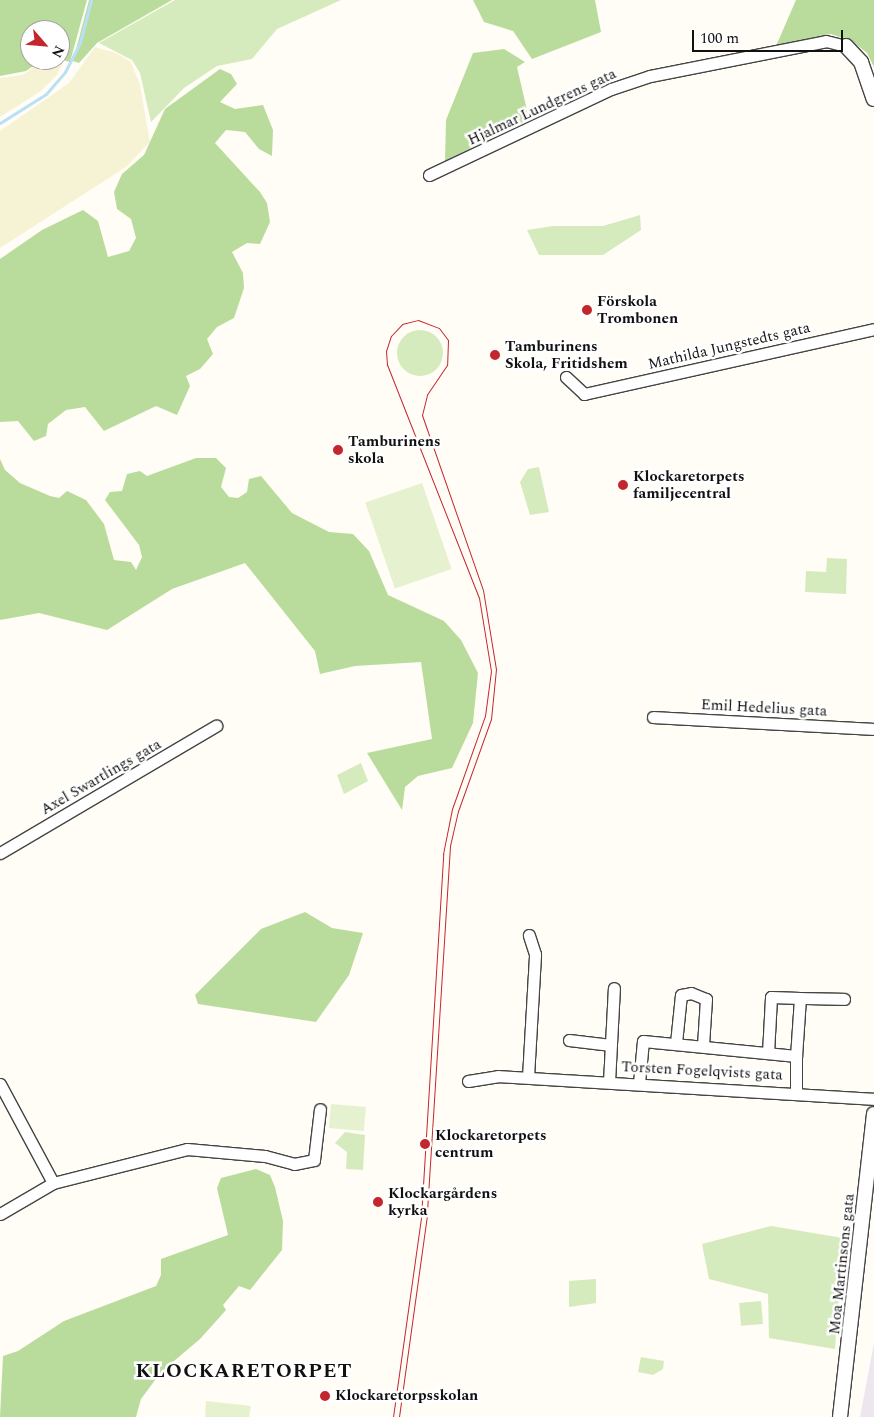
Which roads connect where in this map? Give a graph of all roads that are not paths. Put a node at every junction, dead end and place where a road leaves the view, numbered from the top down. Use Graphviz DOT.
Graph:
graph roads {
  1 [pos="846,46"];
  2 [pos="874,99"];
  3 [pos="429,175"];
  4 [pos="874,329"];
  5 [pos="566,378"];
  6 [pos="653,717"];
  7 [pos="216,726"];
  8 [pos="874,730"];
  9 [pos="0,853"];
  10 [pos="529,935"];
  11 [pos="614,988"];
  12 [pos="800,998"];
  13 [pos="844,999"];
  14 [pos="569,1040"];
  15 [pos="676,1043"];
  16 [pos="611,1045"];
  17 [pos="703,1046"];
  18 [pos="768,1053"];
  19 [pos="796,1056"];
  20 [pos="528,1077"];
  21 [pos="468,1081"];
  22 [pos="609,1082"];
  23 [pos="639,1083"];
  24 [pos="0,1084"];
  25 [pos="796,1091"];
  26 [pos="874,1099"];
  27 [pos="320,1109"];
  28 [pos="874,1114"];
  29 [pos="53,1184"];
  30 [pos="0,1214"];
  31 [pos="840,1417"];
  1 -- 2 [label="street"];
  1 -- 3 [label="street, Hjalmar Lundgrens gata"];
  4 -- 5 [label="street, Mathilda Jungstedts gata"];
  6 -- 8 [label="street, Emil Hedelius gata"];
  7 -- 9 [label="street, Axel Swartlings gata"];
  10 -- 20 [label="street"];
  11 -- 16 [label="street"];
  12 -- 13 [label="street"];
  12 -- 18 [label="street"];
  12 -- 19 [label="street"];
  14 -- 16 [label="street"];
  15 -- 17 [label="street"];
  15 -- 17 [label="street"];
  15 -- 23 [label="street"];
  16 -- 22 [label="street"];
  17 -- 18 [label="street"];
  18 -- 19 [label="street"];
  19 -- 25 [label="street"];
  20 -- 21 [label="street, Torsten Fogelqvists gata"];
  20 -- 22 [label="street, Torsten Fogelqvists gata"];
  22 -- 23 [label="street, Torsten Fogelqvists gata"];
  23 -- 25 [label="street, Torsten Fogelqvists gata"];
  24 -- 29 [label="street"];
  25 -- 26 [label="street, Torsten Fogelqvists gata"];
  27 -- 29 [label="street"];
  28 -- 31 [label="street, Moa Martinsons gata"];
  29 -- 30 [label="street"];
}
